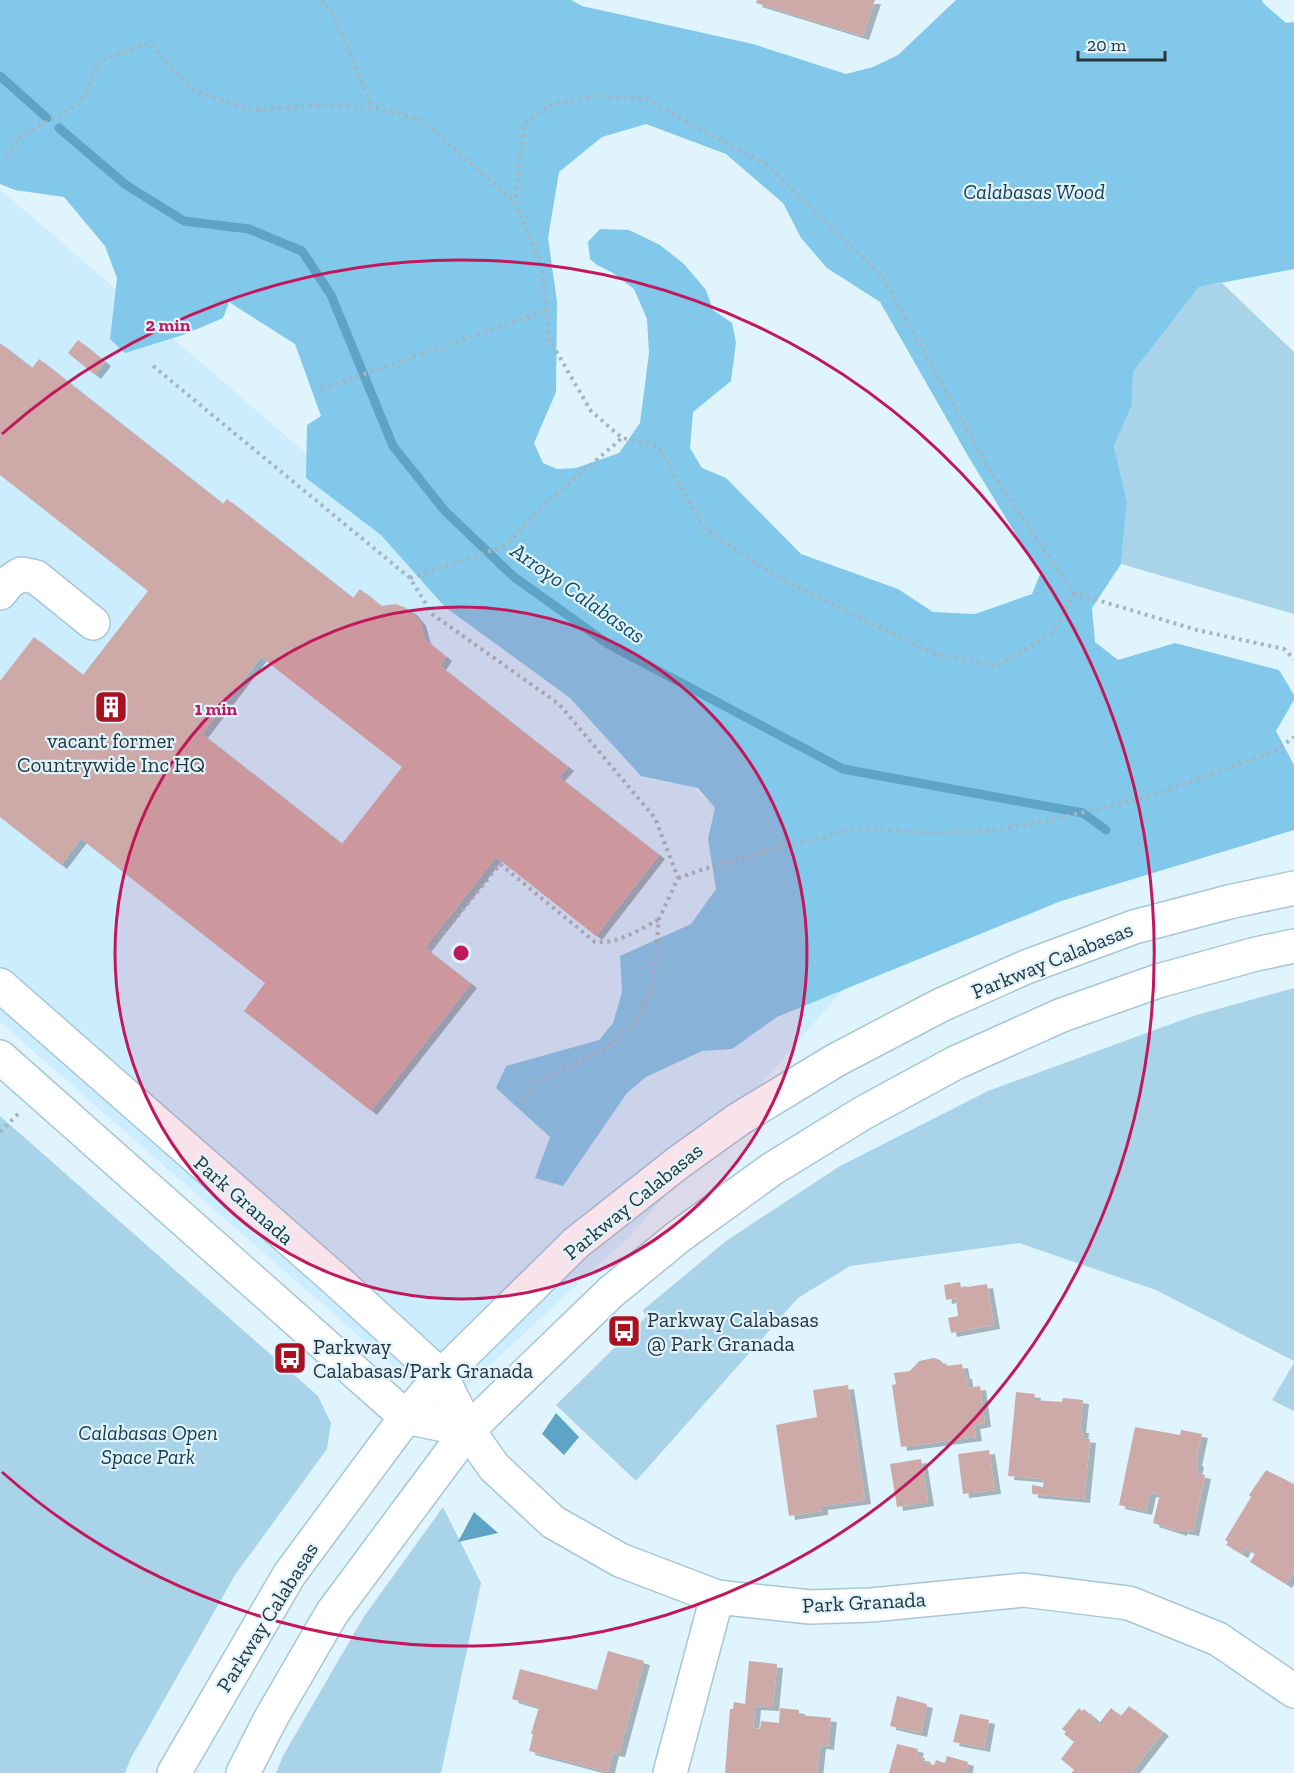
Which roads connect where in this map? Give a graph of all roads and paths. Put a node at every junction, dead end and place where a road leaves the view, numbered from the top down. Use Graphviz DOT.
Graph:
graph roads {
  1 [pos="322,0"];
  2 [pos="372,107"];
  3 [pos="7,157"];
  4 [pos="515,203"];
  5 [pos="545,311"];
  6 [pos="153,366"];
  7 [pos="321,389"];
  8 [pos="621,438"];
  9 [pos="410,578"];
  10 [pos="0,593"];
  11 [pos="1074,593"];
  12 [pos="93,623"];
  13 [pos="1294,659"];
  14 [pos="1294,737"];
  15 [pos="678,878"];
  16 [pos="1294,888"];
  17 [pos="659,919"];
  18 [pos="582,924"];
  19 [pos="578,928"];
  20 [pos="1294,946"];
  21 [pos="429,951"];
  22 [pos="0,986"];
  23 [pos="0,1057"];
  24 [pos="521,1103"];
  25 [pos="441,1376"];
  26 [pos="406,1417"];
  27 [pos="468,1430"];
  28 [pos="717,1597"];
  29 [pos="1294,1690"];
  30 [pos="174,1773"];
  31 [pos="243,1773"];
  32 [pos="670,1773"];
  1 -- 2 [label="path"];
  2 -- 3 [label="path"];
  2 -- 4 [label="path"];
  4 -- 5 [label="path"];
  4 -- 11 [label="path"];
  5 -- 7 [label="path"];
  5 -- 8 [label="path"];
  6 -- 9 [label="path"];
  8 -- 9 [label="path"];
  8 -- 11 [label="path"];
  9 -- 15 [label="path"];
  10 -- 12 [label="street"];
  11 -- 13 [label="path"];
  14 -- 15 [label="path"];
  15 -- 17 [label="path"];
  16 -- 25 [label="street, Parkway Calabasas"];
  17 -- 19 [label="path"];
  17 -- 24 [label="path"];
  18 -- 19 [label="path"];
  19 -- 21 [label="path"];
  20 -- 27 [label="street"];
  22 -- 25 [label="street, Park Granada"];
  23 -- 26 [label="street"];
  25 -- 26 [label="street, Parkway Calabasas"];
  25 -- 27 [label="street, Park Granada"];
  26 -- 27 [label="street"];
  26 -- 30 [label="street, Parkway Calabasas"];
  27 -- 28 [label="street, Park Granada"];
  27 -- 31 [label="street"];
  28 -- 29 [label="street, Park Granada"];
  28 -- 32 [label="street"];
}
